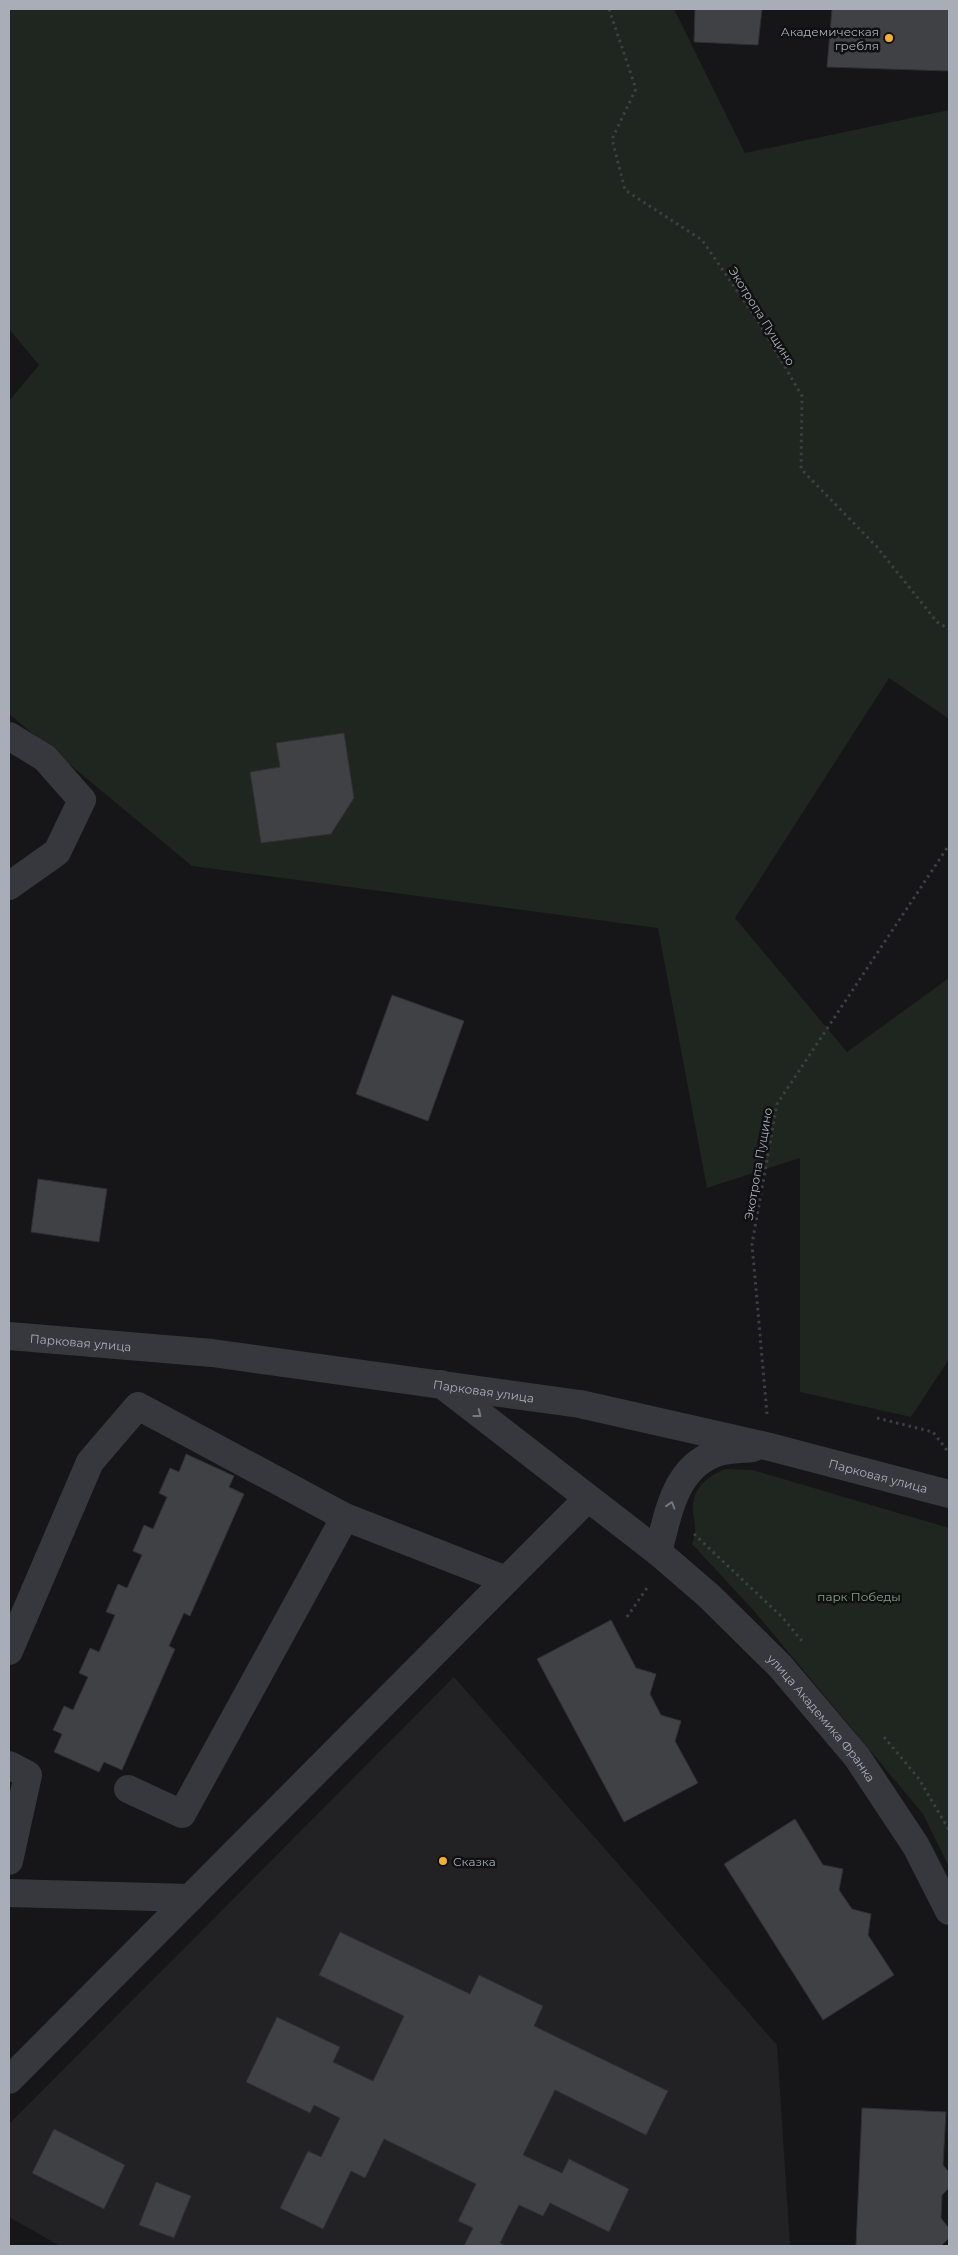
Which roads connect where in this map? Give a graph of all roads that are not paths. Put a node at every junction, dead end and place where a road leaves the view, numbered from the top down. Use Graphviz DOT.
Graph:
graph roads {
  1 [pos="9,736"];
  2 [pos="9,886"];
  3 [pos="9,1336"];
  4 [pos="440,1384"];
  5 [pos="770,1447"];
  6 [pos="949,1494"];
  7 [pos="587,1499"];
  8 [pos="345,1517"];
  9 [pos="658,1552"];
  10 [pos="506,1580"];
  11 [pos="9,1651"];
  12 [pos="9,1765"];
  13 [pos="128,1789"];
  14 [pos="9,1861"];
  15 [pos="9,1893"];
  16 [pos="190,1898"];
  17 [pos="949,1912"];
  18 [pos="9,2080"];
  1 -- 2 [label="street"];
  3 -- 4 [label="street, Парковая улица"];
  4 -- 5 [label="street, Парковая улица"];
  4 -- 7 [label="street, улица Академика Франка, one-way"];
  5 -- 6 [label="street, Парковая улица"];
  9 -- 5 [label="street, one-way"];
  7 -- 9 [label="street, улица Академика Франка"];
  7 -- 10 [label="street"];
  8 -- 10 [label="street"];
  8 -- 11 [label="street"];
  8 -- 13 [label="street"];
  9 -- 17 [label="street, улица Академика Франка"];
  10 -- 16 [label="street"];
  12 -- 14 [label="street"];
  15 -- 16 [label="street"];
  16 -- 18 [label="street"];
}
